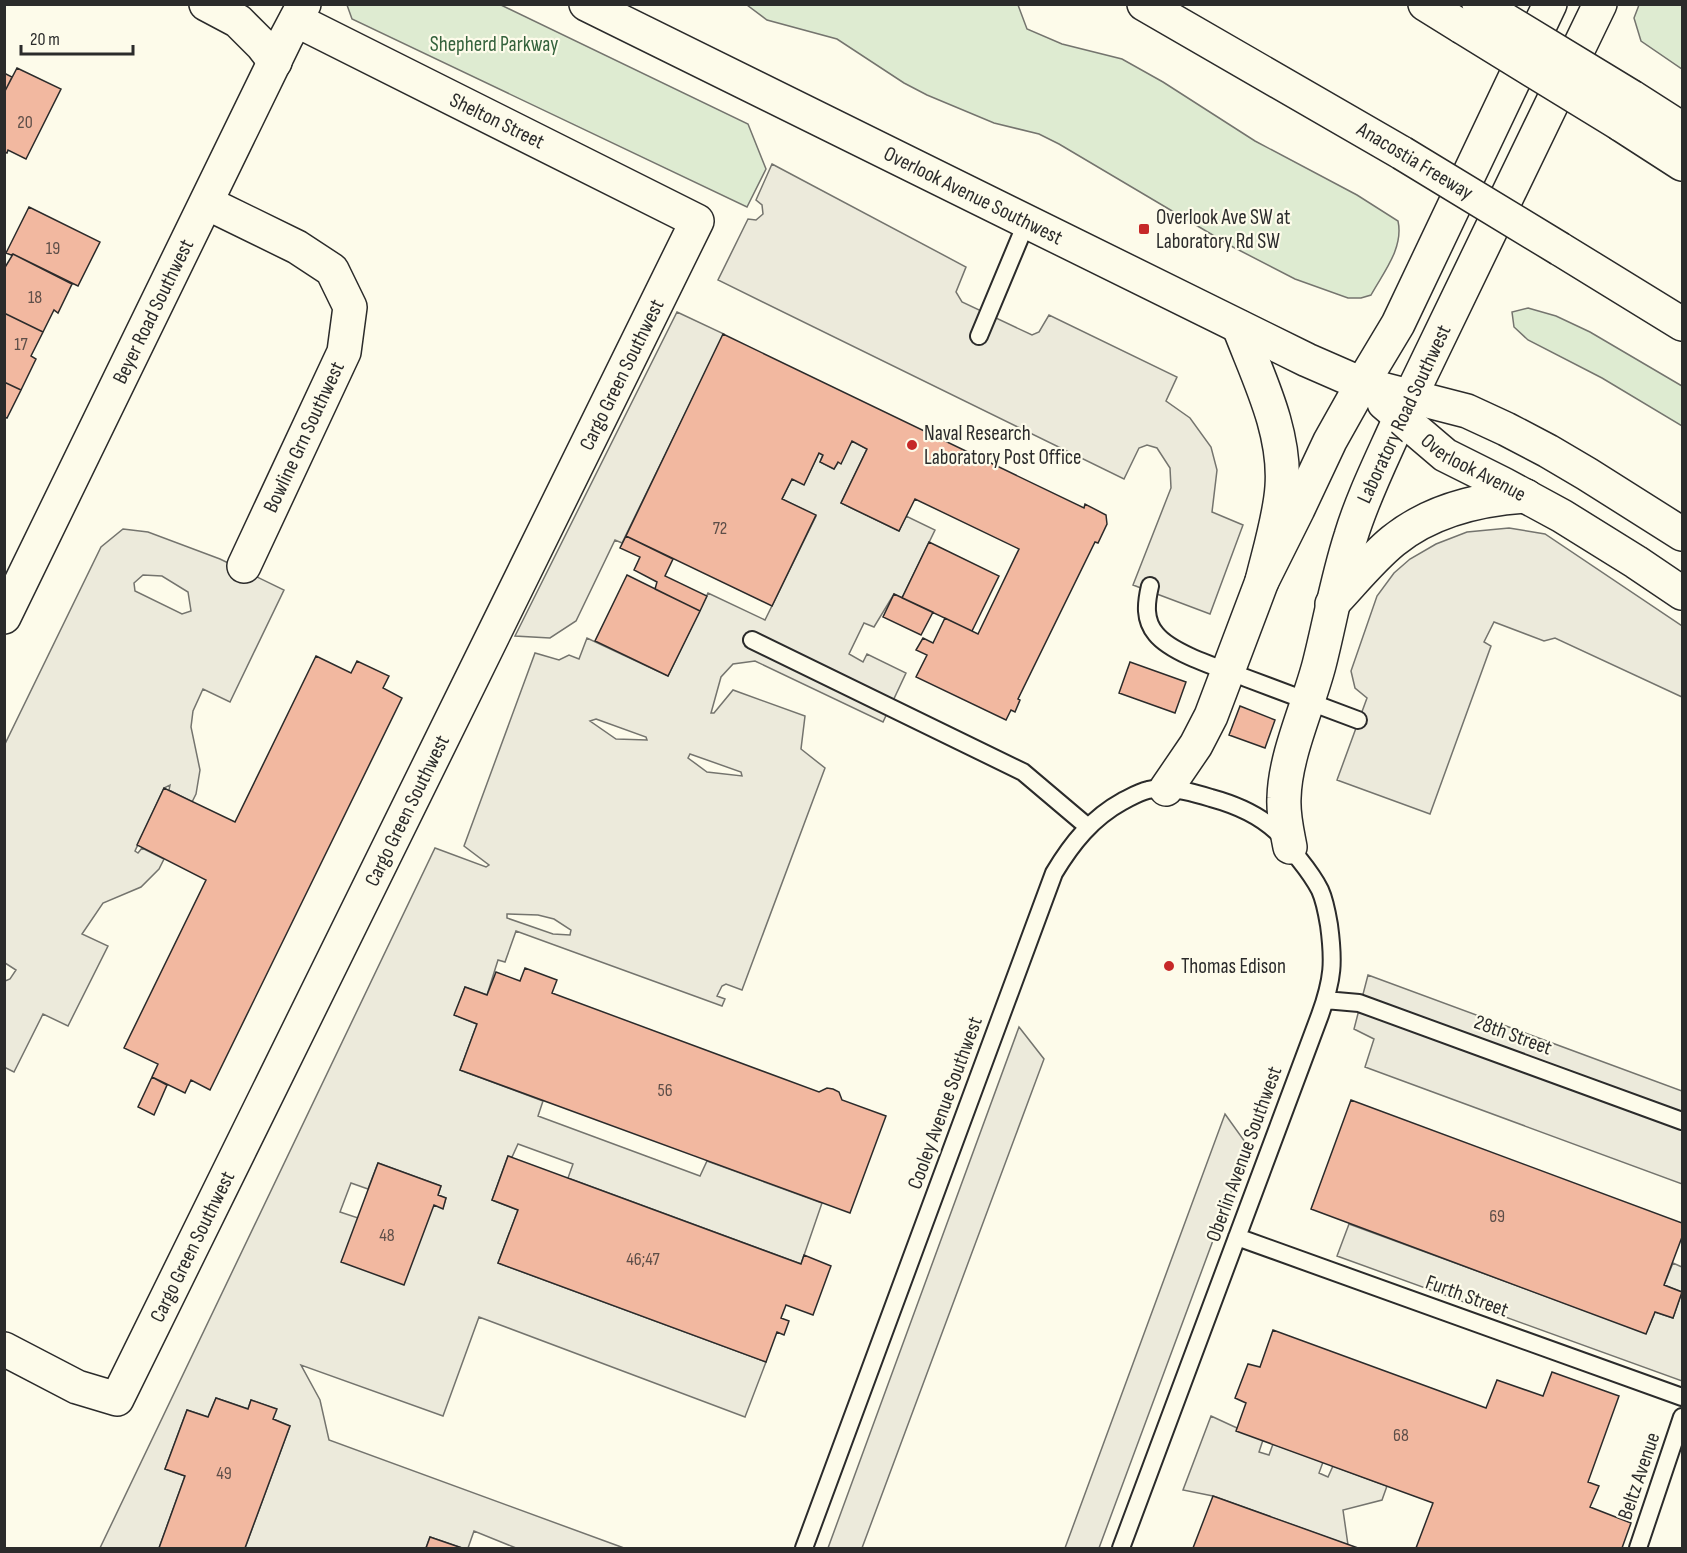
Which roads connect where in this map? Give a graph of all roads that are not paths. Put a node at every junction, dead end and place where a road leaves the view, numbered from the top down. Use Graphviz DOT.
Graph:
graph roads {
  1 [pos="206,4"];
  2 [pos="585,4"];
  3 [pos="1144,4"];
  4 [pos="1425,4"];
  5 [pos="1550,4"];
  6 [pos="1600,4"];
  7 [pos="300,12"];
  8 [pos="1471,16"];
  9 [pos="275,62"];
  10 [pos="1626,111"];
  11 [pos="1683,129"];
  12 [pos="1683,164"];
  13 [pos="207,203"];
  14 [pos="697,221"];
  15 [pos="1027,221"];
  16 [pos="1683,324"];
  17 [pos="1239,327"];
  18 [pos="979,336"];
  19 [pos="1362,384"];
  20 [pos="1406,407"];
  21 [pos="1526,496"];
  22 [pos="1683,534"];
  23 [pos="244,566"];
  24 [pos="1262,582"];
  25 [pos="1150,586"];
  26 [pos="1683,592"];
  27 [pos="1332,604"];
  28 [pos="4,617"];
  29 [pos="752,640"];
  30 [pos="1228,671"];
  31 [pos="1308,701"];
  32 [pos="1358,720"];
  33 [pos="1166,789"];
  34 [pos="1230,804"];
  35 [pos="1088,827"];
  36 [pos="1290,848"];
  37 [pos="1325,1000"];
  38 [pos="1683,1121"];
  39 [pos="1237,1237"];
  40 [pos="4,1349"];
  41 [pos="1683,1397"];
  42 [pos="1683,1417"];
  43 [pos="804,1548"];
  44 [pos="1121,1548"];
  45 [pos="1638,1548"];
  1 -- 9 [label="main road"];
  2 -- 15 [label="main road, Overlook Avenue Southwest"];
  3 -- 16 [label="main road, Anacostia Freeway, bridge"];
  4 -- 8 [label="main road"];
  5 -- 19 [label="main road, Laboratory Road Southwest"];
  6 -- 20 [label="main road, Laboratory Road Southwest"];
  7 -- 9 [label="main road, Beyer Road Southwest"];
  7 -- 14 [label="main road, Shelton Street"];
  8 -- 10 [label="main road, bridge"];
  9 -- 13 [label="main road, Beyer Road Southwest"];
  10 -- 11 [label="main road"];
  10 -- 12 [label="main road"];
  13 -- 23 [label="main road, Bowline Grn Southwest"];
  13 -- 28 [label="main road, Beyer Road Southwest"];
  14 -- 40 [label="main road, Cargo Green Southwest"];
  15 -- 17 [label="main road, Overlook Avenue Southwest"];
  15 -- 18 [label="lane"];
  17 -- 19 [label="main road, Overlook Avenue Southwest"];
  17 -- 24 [label="main road"];
  19 -- 20 [label="main road, Overlook Avenue"];
  19 -- 24 [label="main road, Laboratory Road Southwest"];
  20 -- 21 [label="main road, Overlook Avenue"];
  20 -- 22 [label="main road, Overlook Avenue"];
  20 -- 27 [label="main road, Laboratory Road Southwest"];
  21 -- 26 [label="main road, Overlook Avenue"];
  21 -- 27 [label="main road"];
  24 -- 30 [label="main road, Laboratory Road Southwest"];
  25 -- 30 [label="lane"];
  27 -- 31 [label="main road, Laboratory Road Southwest"];
  29 -- 35 [label="lane"];
  30 -- 31 [label="lane"];
  30 -- 33 [label="main road, Laboratory Road Southwest"];
  31 -- 32 [label="lane"];
  31 -- 36 [label="main road, Laboratory Road Southwest"];
  33 -- 34 [label="lane, Cooley Avenue Southwest"];
  33 -- 35 [label="lane, Cooley Avenue Southwest"];
  34 -- 36 [label="lane, Oberlin Avenue Southwest"];
  35 -- 43 [label="lane, Cooley Avenue Southwest"];
  36 -- 37 [label="lane, Oberlin Avenue Southwest"];
  37 -- 38 [label="lane, 28th Street"];
  37 -- 39 [label="lane, Oberlin Avenue Southwest"];
  39 -- 41 [label="lane, Furth Street"];
  39 -- 44 [label="lane, Oberlin Avenue Southwest"];
  42 -- 45 [label="lane, Beltz Avenue"];
}
